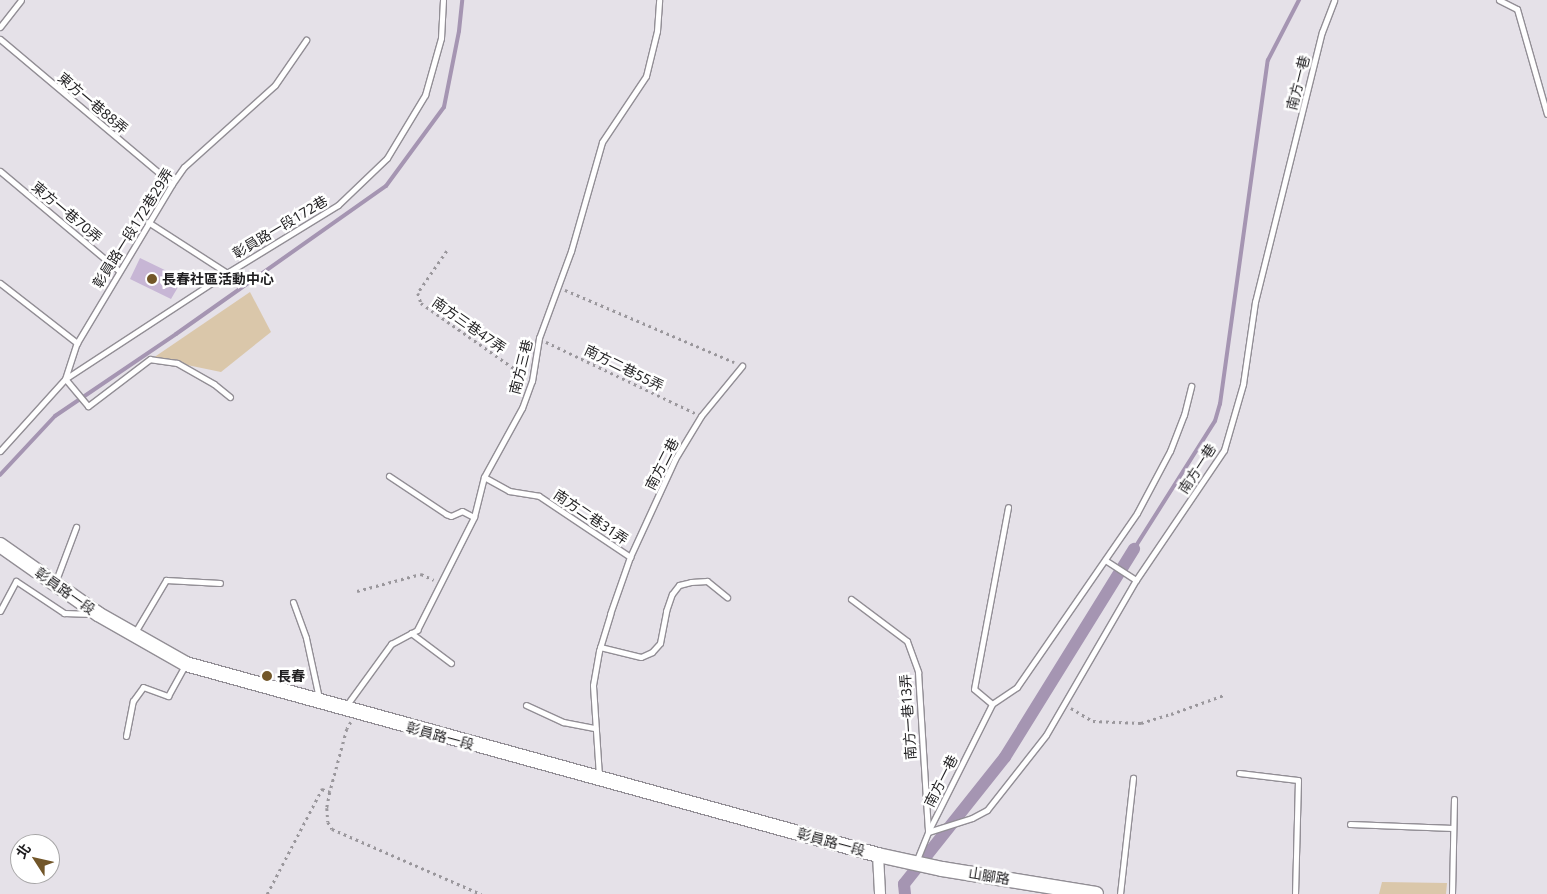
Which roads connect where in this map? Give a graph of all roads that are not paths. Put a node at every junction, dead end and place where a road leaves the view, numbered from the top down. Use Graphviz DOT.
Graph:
graph roads {
  1 [pos="21,0"];
  2 [pos="443,0"];
  3 [pos="659,0"];
  4 [pos="1334,0"];
  5 [pos="1499,0"];
  6 [pos="0,27"];
  7 [pos="0,39"];
  8 [pos="306,40"];
  9 [pos="1547,114"];
  10 [pos="0,171"];
  11 [pos="172,184"];
  12 [pos="148,222"];
  13 [pos="119,271"];
  14 [pos="227,273"];
  15 [pos="0,283"];
  16 [pos="77,343"];
  17 [pos="742,366"];
  18 [pos="66,379"];
  19 [pos="1191,386"];
  20 [pos="230,397"];
  21 [pos="0,451"];
  22 [pos="389,476"];
  23 [pos="484,477"];
  24 [pos="1008,506"];
  25 [pos="474,517"];
  26 [pos="76,527"];
  27 [pos="0,545"];
  28 [pos="630,557"];
  29 [pos="1105,560"];
  30 [pos="1136,580"];
  31 [pos="220,583"];
  32 [pos="54,584"];
  33 [pos="727,597"];
  34 [pos="851,599"];
  35 [pos="293,602"];
  36 [pos="0,611"];
  37 [pos="98,614"];
  38 [pos="411,633"];
  39 [pos="133,634"];
  40 [pos="600,647"];
  41 [pos="451,663"];
  42 [pos="186,664"];
  43 [pos="320,703"];
  44 [pos="992,704"];
  45 [pos="526,705"];
  46 [pos="350,710"];
  47 [pos="595,728"];
  48 [pos="126,736"];
  49 [pos="1239,774"];
  50 [pos="1133,778"];
  51 [pos="599,779"];
  52 [pos="1454,799"];
  53 [pos="1350,824"];
  54 [pos="1453,828"];
  55 [pos="928,832"];
  56 [pos="878,855"];
  57 [pos="912,862"];
  58 [pos="942,868"];
  59 [pos="1063,891"];
  60 [pos="880,894"];
  61 [pos="1096,894"];
  62 [pos="1120,894"];
  63 [pos="1295,894"];
  64 [pos="1452,894"];
  1 -- 6 [label="lane"];
  2 -- 14 [label="lane, 彰員路一段172巷"];
  3 -- 23 [label="lane, 南方三巷"];
  4 -- 30 [label="lane, 南方一巷"];
  5 -- 9 [label="lane"];
  7 -- 11 [label="lane, 東方一巷88弄"];
  8 -- 11 [label="lane, 彰員路一段172巷29弄"];
  10 -- 13 [label="lane, 東方一巷70弄"];
  11 -- 12 [label="lane, 彰員路一段172巷29弄"];
  12 -- 13 [label="lane, 彰員路一段172巷29弄"];
  12 -- 14 [label="lane"];
  13 -- 16 [label="lane, 彰員路一段172巷29弄"];
  14 -- 18 [label="lane, 彰員路一段172巷"];
  15 -- 16 [label="lane"];
  16 -- 18 [label="lane, 彰員路一段172巷29弄"];
  17 -- 28 [label="lane, 南方二巷"];
  18 -- 20 [label="lane"];
  18 -- 21 [label="lane, 彰員路一段172巷"];
  19 -- 29 [label="lane, 南方一巷"];
  22 -- 25 [label="lane"];
  23 -- 25 [label="lane, 南方三巷"];
  23 -- 28 [label="lane, 南方二巷31弄"];
  24 -- 44 [label="lane"];
  25 -- 38 [label="lane, 南方三巷"];
  26 -- 32 [label="lane"];
  27 -- 32 [label="main road, 彰員路一段"];
  28 -- 40 [label="lane, 南方二巷"];
  29 -- 30 [label="lane"];
  29 -- 44 [label="lane, 南方一巷"];
  30 -- 55 [label="lane, 南方一巷"];
  31 -- 39 [label="lane"];
  32 -- 37 [label="main road, 彰員路一段"];
  33 -- 40 [label="lane"];
  34 -- 55 [label="lane, 南方一巷13弄"];
  35 -- 43 [label="lane"];
  36 -- 37 [label="lane"];
  37 -- 39 [label="main road, 彰員路一段"];
  38 -- 41 [label="lane"];
  38 -- 46 [label="lane, 南方三巷"];
  39 -- 42 [label="main road, 彰員路一段"];
  40 -- 47 [label="lane, 南方二巷"];
  42 -- 43 [label="main road, 彰員路一段"];
  42 -- 48 [label="lane"];
  43 -- 46 [label="main road, 彰員路一段"];
  44 -- 55 [label="lane, 南方一巷"];
  45 -- 47 [label="lane"];
  46 -- 51 [label="main road, 彰員路一段"];
  47 -- 51 [label="lane, 南方二巷"];
  49 -- 63 [label="lane"];
  50 -- 62 [label="lane"];
  51 -- 56 [label="main road, 彰員路一段"];
  52 -- 54 [label="lane"];
  53 -- 54 [label="lane"];
  54 -- 64 [label="lane"];
  55 -- 57 [label="lane, 南方一巷"];
  56 -- 57 [label="main road, 彰員路一段"];
  56 -- 60 [label="street"];
  57 -- 58 [label="main road, 彰員路一段"];
  58 -- 59 [label="main road, 山腳路"];
  59 -- 61 [label="main road, 山腳路"];
}
